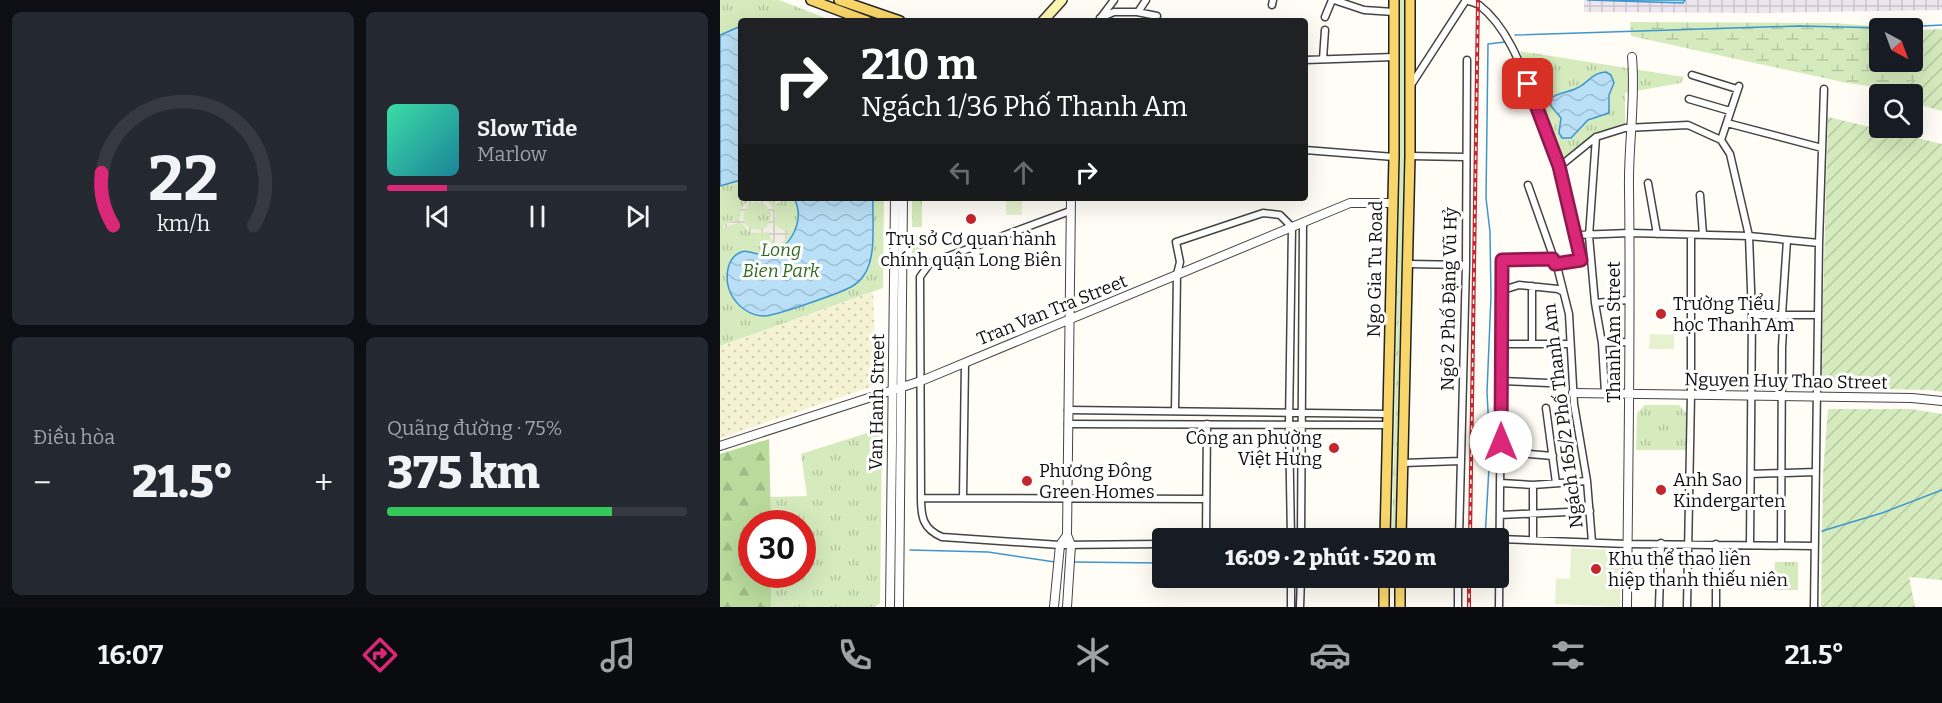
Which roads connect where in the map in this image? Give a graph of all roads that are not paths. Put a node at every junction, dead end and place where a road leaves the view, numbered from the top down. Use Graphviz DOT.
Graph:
graph roads {
  1 [pos="812,0"];
  2 [pos="839,0"];
  3 [pos="1062,0"];
  4 [pos="1114,0"];
  5 [pos="1146,0"];
  6 [pos="1333,0"];
  7 [pos="1394,0"];
  8 [pos="1410,0"];
  9 [pos="1466,0"];
  10 [pos="1136,12"];
  11 [pos="1394,12"];
  12 [pos="1157,16"];
  13 [pos="1325,17"];
  14 [pos="860,18"];
  15 [pos="890,18"];
  16 [pos="1046,18"];
  17 [pos="1100,18"];
  18 [pos="1103,18"];
  19 [pos="1325,30"];
  20 [pos="1394,57"];
  21 [pos="1632,57"];
  22 [pos="1323,59"];
  23 [pos="1308,60"];
  24 [pos="1467,60"];
  25 [pos="1692,75"];
  26 [pos="1410,86"];
  27 [pos="1824,89"];
  28 [pos="1689,99"];
  29 [pos="1730,111"];
  30 [pos="1727,123"];
  31 [pos="1632,129"];
  32 [pos="1596,137"];
  33 [pos="1721,141"];
  34 [pos="1822,148"];
  35 [pos="1308,150"];
  36 [pos="1410,156"];
  37 [pos="1394,157"];
  38 [pos="1465,157"];
  39 [pos="1559,166"];
  40 [pos="1648,183"];
  41 [pos="1528,185"];
  42 [pos="1700,195"];
  43 [pos="895,201"];
  44 [pos="903,201"];
  45 [pos="1071,201"];
  46 [pos="1393,203"];
  47 [pos="1070,211"];
  48 [pos="1303,223"];
  49 [pos="1292,227"];
  50 [pos="1630,233"];
  51 [pos="1658,234"];
  52 [pos="1576,235"];
  53 [pos="1691,235"];
  54 [pos="1589,236"];
  55 [pos="1703,236"];
  56 [pos="1749,236"];
  57 [pos="1787,240"];
  58 [pos="1819,243"];
  59 [pos="1554,261"];
  60 [pos="1408,264"];
  61 [pos="1466,265"];
  62 [pos="1177,274"];
  63 [pos="1532,286"];
  64 [pos="1503,290"];
  65 [pos="1563,292"];
  66 [pos="1628,300"];
  67 [pos="1595,303"];
  68 [pos="1752,315"];
  69 [pos="1783,315"];
  70 [pos="1818,315"];
  71 [pos="1069,320"];
  72 [pos="1751,324"];
  73 [pos="1724,329"];
  74 [pos="1628,342"];
  75 [pos="1602,343"];
  76 [pos="1502,344"];
  77 [pos="1532,344"];
  78 [pos="1570,344"];
  79 [pos="964,363"];
  80 [pos="921,381"];
  81 [pos="1502,381"];
  82 [pos="1549,383"];
  83 [pos="901,388"];
  84 [pos="892,391"];
  85 [pos="1573,393"];
  86 [pos="1605,393"];
  87 [pos="1630,394"];
  88 [pos="1691,394"];
  89 [pos="1751,395"];
  90 [pos="1782,396"];
  91 [pos="1817,396"];
  92 [pos="1942,401"];
  93 [pos="1546,408"];
  94 [pos="1068,410"];
  95 [pos="1175,411"];
  96 [pos="1289,412"];
  97 [pos="1302,413"];
  98 [pos="1338,413"];
  99 [pos="1388,414"];
  100 [pos="1068,424"];
  101 [pos="1207,424"];
  102 [pos="1289,424"];
  103 [pos="1302,425"];
  104 [pos="1339,425"];
  105 [pos="1388,425"];
  106 [pos="720,446"];
  107 [pos="1529,454"];
  108 [pos="1553,456"];
  109 [pos="1460,461"];
  110 [pos="1403,463"];
  111 [pos="1816,472"];
  112 [pos="1783,473"];
  113 [pos="1750,474"];
  114 [pos="1587,481"];
  115 [pos="1501,483"];
  116 [pos="1556,483"];
  117 [pos="1533,485"];
  118 [pos="921,498"];
  119 [pos="963,498"];
  120 [pos="1067,499"];
  121 [pos="1206,499"];
  122 [pos="1590,511"];
  123 [pos="1534,514"];
  124 [pos="1500,515"];
  125 [pos="1206,528"];
  126 [pos="1291,528"];
  127 [pos="1301,528"];
  128 [pos="1385,528"];
  129 [pos="1401,528"];
  130 [pos="1459,528"];
  131 [pos="1500,528"];
  132 [pos="1067,535"];
  133 [pos="1509,539"];
  134 [pos="1533,540"];
  135 [pos="1592,542"];
  136 [pos="1661,543"];
  137 [pos="1152,544"];
  138 [pos="1627,544"];
  139 [pos="1687,544"];
  140 [pos="1716,544"];
  141 [pos="1750,544"];
  142 [pos="1060,545"];
  143 [pos="1071,545"];
  144 [pos="1781,545"];
  145 [pos="1814,546"];
  146 [pos="1291,588"];
  147 [pos="1301,588"];
  148 [pos="1384,588"];
  149 [pos="1400,588"];
  150 [pos="1458,588"];
  151 [pos="1499,588"];
  152 [pos="890,607"];
  153 [pos="899,607"];
  154 [pos="1054,607"];
  155 [pos="1067,607"];
  156 [pos="1291,607"];
  157 [pos="1300,607"];
  158 [pos="1383,607"];
  159 [pos="1400,607"];
  160 [pos="1458,607"];
  161 [pos="1499,607"];
  162 [pos="1626,607"];
  163 [pos="1659,607"];
  164 [pos="1687,607"];
  165 [pos="1716,607"];
  166 [pos="1814,607"];
  1 -- 14 [label="main road"];
  2 -- 15 [label="main road"];
  3 -- 16 [label="main road"];
  4 -- 17 [label="street"];
  5 -- 10 [label="street"];
  6 -- 11 [label="street"];
  6 -- 13 [label="street"];
  7 -- 11 [label="main road, Ngo Gia Tu Road"];
  8 -- 26 [label="main road, Ngo Gia Tu Road"];
  9 -- 26 [label="street"];
  9 -- 39 [label="street"];
  10 -- 12 [label="street"];
  10 -- 18 [label="street"];
  11 -- 20 [label="main road, Ngo Gia Tu Road"];
  19 -- 22 [label="street"];
  20 -- 22 [label="street"];
  20 -- 37 [label="main road, Ngo Gia Tu Road"];
  21 -- 31 [label="street, Thanh Am Street"];
  22 -- 23 [label="street"];
  24 -- 38 [label="street, Ngõ 2 Phố Đặng Vũ Hỷ"];
  25 -- 29 [label="street"];
  26 -- 36 [label="main road, Ngo Gia Tu Road"];
  27 -- 34 [label="street"];
  28 -- 29 [label="street"];
  29 -- 30 [label="street"];
  30 -- 33 [label="street"];
  30 -- 34 [label="street"];
  31 -- 32 [label="street"];
  31 -- 33 [label="street"];
  31 -- 50 [label="street, Thanh Am Street"];
  32 -- 39 [label="street"];
  32 -- 54 [label="street"];
  33 -- 56 [label="street"];
  34 -- 58 [label="street"];
  35 -- 37 [label="street"];
  36 -- 38 [label="street"];
  36 -- 60 [label="main road, Ngo Gia Tu Road"];
  37 -- 46 [label="main road, Ngo Gia Tu Road"];
  38 -- 61 [label="street, Ngõ 2 Phố Đặng Vũ Hỷ"];
  39 -- 52 [label="street"];
  40 -- 51 [label="street"];
  41 -- 59 [label="street, Ngách 165/2 Phố Thanh Am"];
  42 -- 55 [label="street"];
  43 -- 84 [label="street, Van Hanh Street"];
  44 -- 83 [label="street, Van Hanh Street"];
  45 -- 47 [label="street"];
  46 -- 48 [label="street, Tran Van Tra Street"];
  46 -- 99 [label="main road, Ngo Gia Tu Road"];
  47 -- 71 [label="street"];
  47 -- 80 [label="street"];
  48 -- 49 [label="street, Tran Van Tra Street"];
  48 -- 97 [label="street"];
  49 -- 62 [label="street, Tran Van Tra Street"];
  49 -- 62 [label="street"];
  49 -- 96 [label="street"];
  50 -- 51 [label="street"];
  50 -- 54 [label="street"];
  50 -- 66 [label="street, Thanh Am Street"];
  51 -- 53 [label="street"];
  52 -- 54 [label="street"];
  52 -- 59 [label="street"];
  53 -- 55 [label="street"];
  53 -- 88 [label="street"];
  54 -- 67 [label="street"];
  55 -- 56 [label="street"];
  56 -- 57 [label="street"];
  56 -- 68 [label="street"];
  57 -- 58 [label="street"];
  57 -- 69 [label="street"];
  58 -- 70 [label="street"];
  59 -- 64 [label="street"];
  59 -- 65 [label="street, Ngách 165/2 Phố Thanh Am"];
  60 -- 61 [label="street"];
  60 -- 110 [label="main road, Ngo Gia Tu Road"];
  61 -- 109 [label="street, Ngõ 2 Phố Đặng Vũ Hỷ"];
  62 -- 71 [label="street, Tran Van Tra Street"];
  62 -- 95 [label="street"];
  63 -- 64 [label="street"];
  63 -- 65 [label="street"];
  63 -- 77 [label="street"];
  64 -- 76 [label="street"];
  65 -- 78 [label="street, Ngách 165/2 Phố Thanh Am"];
  66 -- 67 [label="street"];
  66 -- 74 [label="street, Thanh Am Street"];
  67 -- 75 [label="street"];
  68 -- 69 [label="street"];
  68 -- 72 [label="street"];
  69 -- 70 [label="street"];
  69 -- 90 [label="street"];
  70 -- 91 [label="street"];
  71 -- 79 [label="street, Tran Van Tra Street"];
  71 -- 94 [label="street"];
  72 -- 73 [label="street"];
  72 -- 89 [label="street"];
  74 -- 75 [label="street"];
  74 -- 87 [label="street, Thanh Am Street"];
  75 -- 86 [label="street"];
  76 -- 77 [label="street"];
  76 -- 81 [label="street"];
  77 -- 78 [label="street"];
  78 -- 85 [label="street, Ngách 165/2 Phố Thanh Am"];
  79 -- 80 [label="street, Tran Van Tra Street"];
  79 -- 119 [label="street"];
  80 -- 83 [label="street, Tran Van Tra Street"];
  80 -- 118 [label="street"];
  81 -- 82 [label="street"];
  81 -- 115 [label="street"];
  83 -- 84 [label="street, Tran Van Tra Street"];
  83 -- 153 [label="street, Van Hanh Street"];
  84 -- 106 [label="street, Tran Van Tra Street"];
  84 -- 152 [label="street, Van Hanh Street"];
  85 -- 86 [label="street, Nguyen Huy Thao Street"];
  85 -- 114 [label="street, Ngách 165/2 Phố Thanh Am"];
  86 -- 87 [label="street, Nguyen Huy Thao Street"];
  87 -- 88 [label="street, Nguyen Huy Thao Street"];
  87 -- 138 [label="street, Thanh Am Street"];
  88 -- 89 [label="street, Nguyen Huy Thao Street"];
  88 -- 139 [label="street"];
  89 -- 90 [label="street, Nguyen Huy Thao Street"];
  89 -- 113 [label="street"];
  90 -- 91 [label="street, Nguyen Huy Thao Street"];
  90 -- 112 [label="street"];
  91 -- 92 [label="street, Nguyen Huy Thao Street"];
  91 -- 111 [label="street"];
  93 -- 108 [label="street"];
  94 -- 95 [label="street"];
  94 -- 100 [label="street"];
  95 -- 96 [label="street"];
  96 -- 97 [label="street"];
  96 -- 102 [label="street"];
  97 -- 98 [label="street"];
  97 -- 103 [label="street"];
  98 -- 99 [label="street"];
  98 -- 104 [label="street"];
  99 -- 105 [label="main road, Ngo Gia Tu Road"];
  100 -- 101 [label="street"];
  100 -- 120 [label="street"];
  101 -- 102 [label="street"];
  101 -- 121 [label="street"];
  102 -- 103 [label="street"];
  102 -- 126 [label="street"];
  103 -- 104 [label="street"];
  103 -- 127 [label="street"];
  104 -- 105 [label="street"];
  105 -- 128 [label="main road, Ngo Gia Tu Road"];
  107 -- 108 [label="street"];
  108 -- 116 [label="street"];
  109 -- 110 [label="street"];
  109 -- 130 [label="street, Ngõ 2 Phố Đặng Vũ Hỷ"];
  110 -- 129 [label="main road, Ngo Gia Tu Road"];
  111 -- 112 [label="street"];
  111 -- 145 [label="street"];
  112 -- 113 [label="street"];
  112 -- 144 [label="street"];
  113 -- 141 [label="street"];
  114 -- 116 [label="street"];
  114 -- 122 [label="street, Ngách 165/2 Phố Thanh Am"];
  115 -- 117 [label="street"];
  115 -- 124 [label="street"];
  116 -- 117 [label="street"];
  117 -- 123 [label="street"];
  118 -- 119 [label="street"];
  118 -- 142 [label="street"];
  119 -- 120 [label="street"];
  120 -- 121 [label="street"];
  120 -- 132 [label="street"];
  121 -- 125 [label="street"];
  122 -- 123 [label="street"];
  122 -- 135 [label="street, Ngách 165/2 Phố Thanh Am"];
  123 -- 124 [label="street"];
  123 -- 134 [label="street"];
  124 -- 131 [label="street"];
  132 -- 142 [label="street"];
  132 -- 143 [label="street"];
  133 -- 134 [label="street"];
  134 -- 135 [label="street"];
  135 -- 138 [label="street"];
  136 -- 138 [label="street"];
  136 -- 139 [label="street"];
  136 -- 163 [label="street"];
  137 -- 143 [label="street"];
  138 -- 162 [label="street, Thanh Am Street"];
  139 -- 140 [label="street"];
  139 -- 164 [label="street"];
  140 -- 141 [label="street"];
  140 -- 165 [label="street"];
  141 -- 144 [label="street"];
  142 -- 143 [label="street"];
  142 -- 154 [label="street"];
  143 -- 155 [label="street"];
  144 -- 145 [label="street"];
  145 -- 166 [label="street"];
  146 -- 156 [label="street"];
  147 -- 157 [label="street"];
  148 -- 158 [label="main road"];
  149 -- 159 [label="main road"];
  150 -- 160 [label="street"];
  151 -- 161 [label="street"];
}
